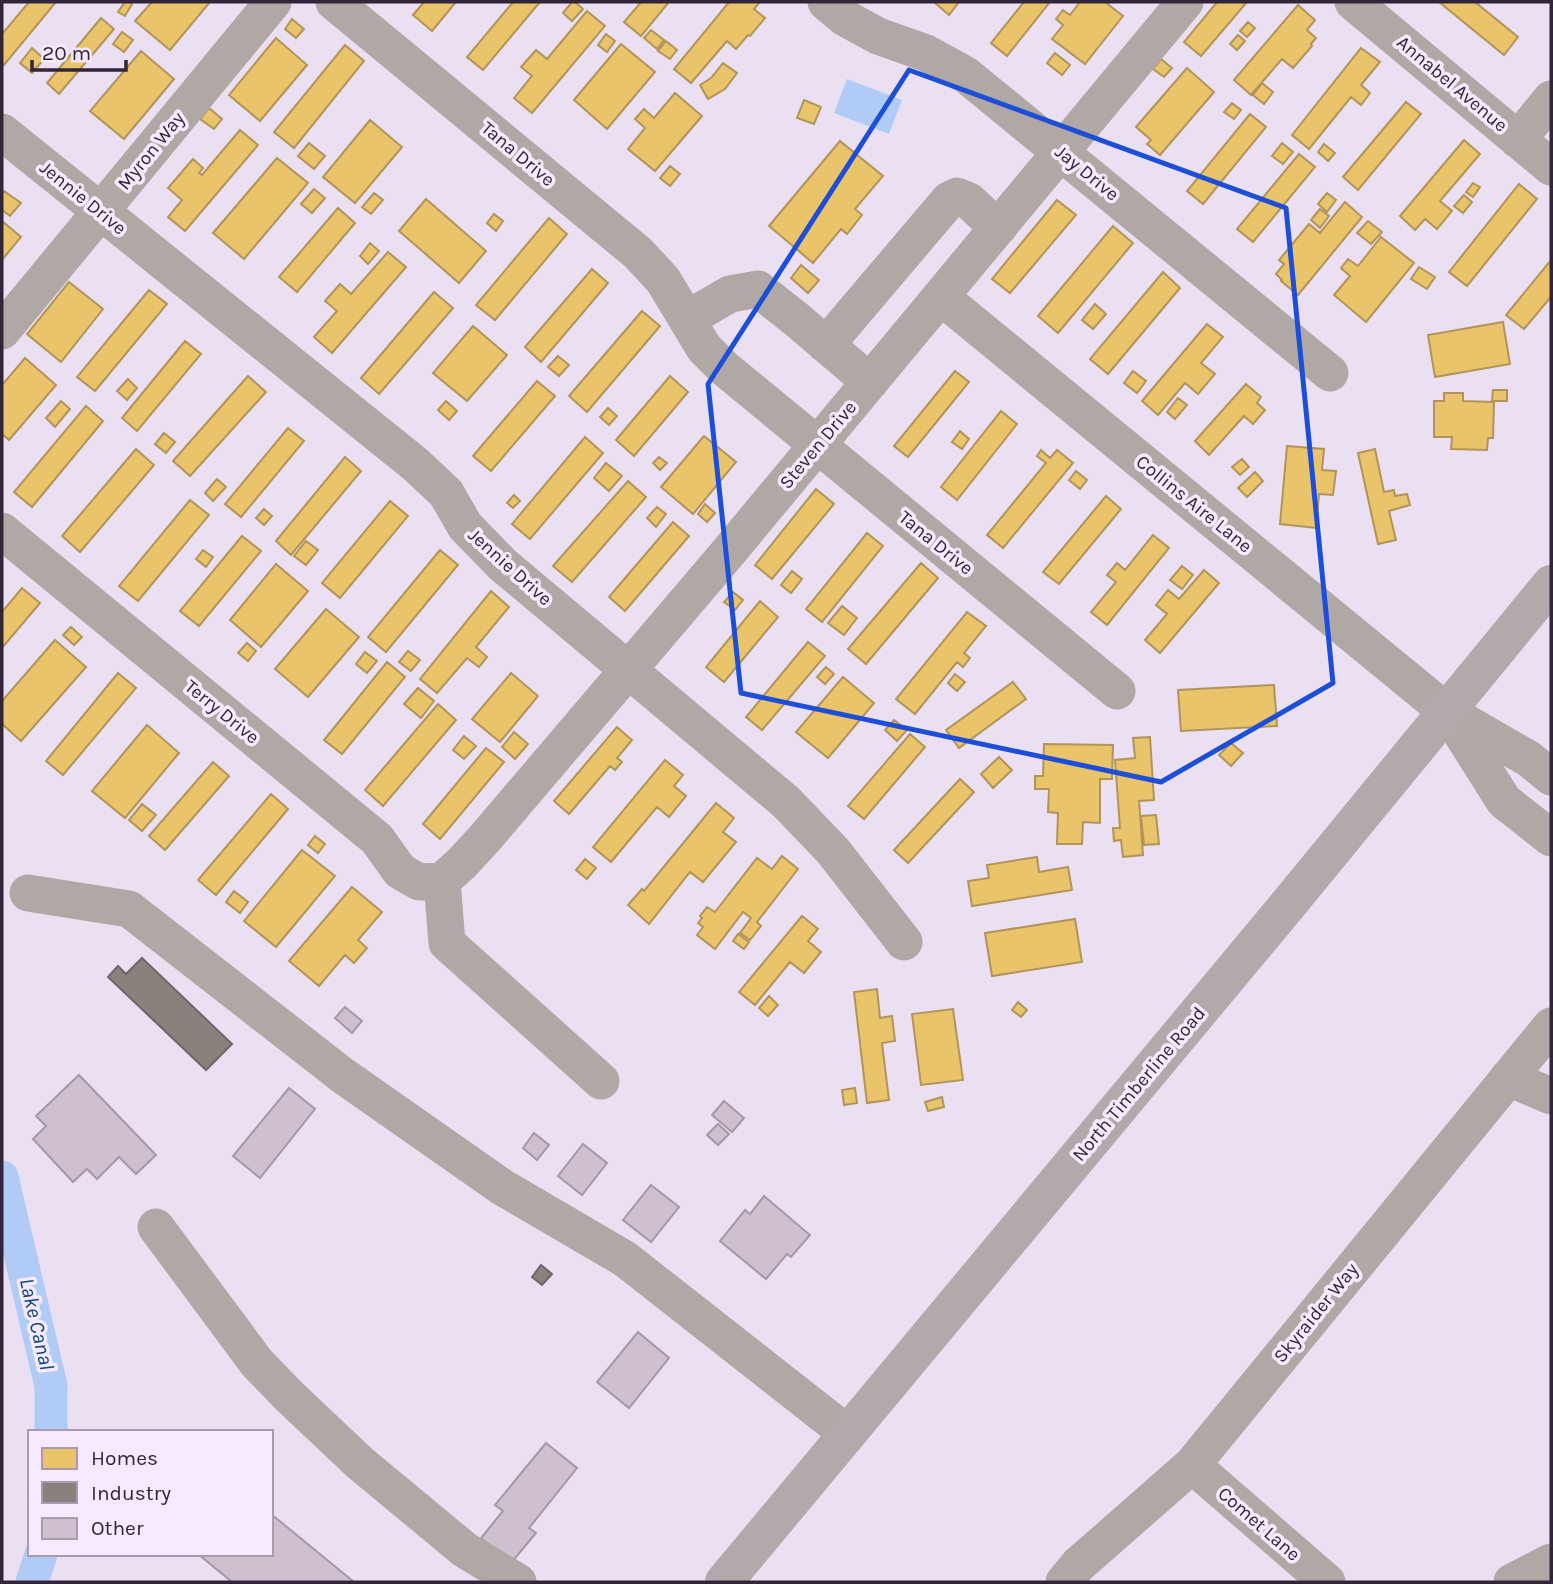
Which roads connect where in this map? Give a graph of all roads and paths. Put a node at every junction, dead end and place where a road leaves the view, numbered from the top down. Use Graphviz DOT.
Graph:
graph roads {
  1 [pos="273,2"];
  2 [pos="334,2"];
  3 [pos="826,2"];
  4 [pos="1185,2"];
  5 [pos="1353,2"];
  6 [pos="1551,99"];
  7 [pos="2,132"];
  8 [pos="1518,140"];
  9 [pos="1061,152"];
  10 [pos="1551,167"];
  11 [pos="101,213"];
  12 [pos="998,228"];
  13 [pos="941,297"];
  14 [pos="687,319"];
  15 [pos="2,331"];
  16 [pos="827,345"];
  17 [pos="1330,373"];
  18 [pos="870,382"];
  19 [pos="817,446"];
  20 [pos="2,531"];
  21 [pos="1551,584"];
  22 [pos="628,669"];
  23 [pos="1117,691"];
  24 [pos="1446,711"];
  25 [pos="1551,777"];
  26 [pos="1551,838"];
  27 [pos="442,881"];
  28 [pos="28,893"];
  29 [pos="904,942"];
  30 [pos="1551,1026"];
  31 [pos="1508,1078"];
  32 [pos="601,1081"];
  33 [pos="1551,1096"];
  34 [pos="156,1227"];
  35 [pos="848,1434"];
  36 [pos="1192,1465"];
  37 [pos="1551,1562"];
  38 [pos="518,1582"];
  39 [pos="724,1582"];
  40 [pos="1064,1582"];
  41 [pos="1327,1582"];
  42 [pos="1512,1582"];
  1 -- 11 [label="street, Myron Way"];
  2 -- 14 [label="street, Tana Drive"];
  3 -- 9 [label="street, Jay Drive"];
  4 -- 9 [label="street, Steven Drive"];
  5 -- 8 [label="street, Annabel Avenue"];
  6 -- 8 [label="street"];
  7 -- 11 [label="street, Jennie Drive"];
  8 -- 10 [label="street, Annabel Avenue"];
  9 -- 12 [label="street, Steven Drive"];
  9 -- 17 [label="street, Jay Drive"];
  11 -- 15 [label="street, Myron Way"];
  11 -- 22 [label="street, Jennie Drive"];
  12 -- 13 [label="street, Steven Drive"];
  12 -- 16 [label="street"];
  13 -- 18 [label="street, Steven Drive"];
  13 -- 24 [label="street, Collins Aire Lane"];
  14 -- 16 [label="street"];
  14 -- 19 [label="street, Tana Drive"];
  16 -- 18 [label="street"];
  18 -- 19 [label="street, Steven Drive"];
  19 -- 22 [label="street, Steven Drive"];
  19 -- 23 [label="street, Tana Drive"];
  20 -- 27 [label="street, Terry Drive"];
  21 -- 24 [label="main road, North Timberline Road"];
  22 -- 27 [label="street, Steven Drive"];
  22 -- 29 [label="street, Jennie Drive"];
  24 -- 25 [label="street"];
  24 -- 26 [label="street"];
  24 -- 35 [label="main road, North Timberline Road"];
  27 -- 32 [label="street"];
  28 -- 35 [label="street"];
  30 -- 31 [label="street, Skyraider Way"];
  31 -- 33 [label="street"];
  31 -- 36 [label="street, Skyraider Way"];
  34 -- 38 [label="street"];
  35 -- 39 [label="main road, North Timberline Road"];
  36 -- 40 [label="street, Skyraider Way"];
  36 -- 41 [label="street, Comet Lane"];
  37 -- 42 [label="street"];
}
